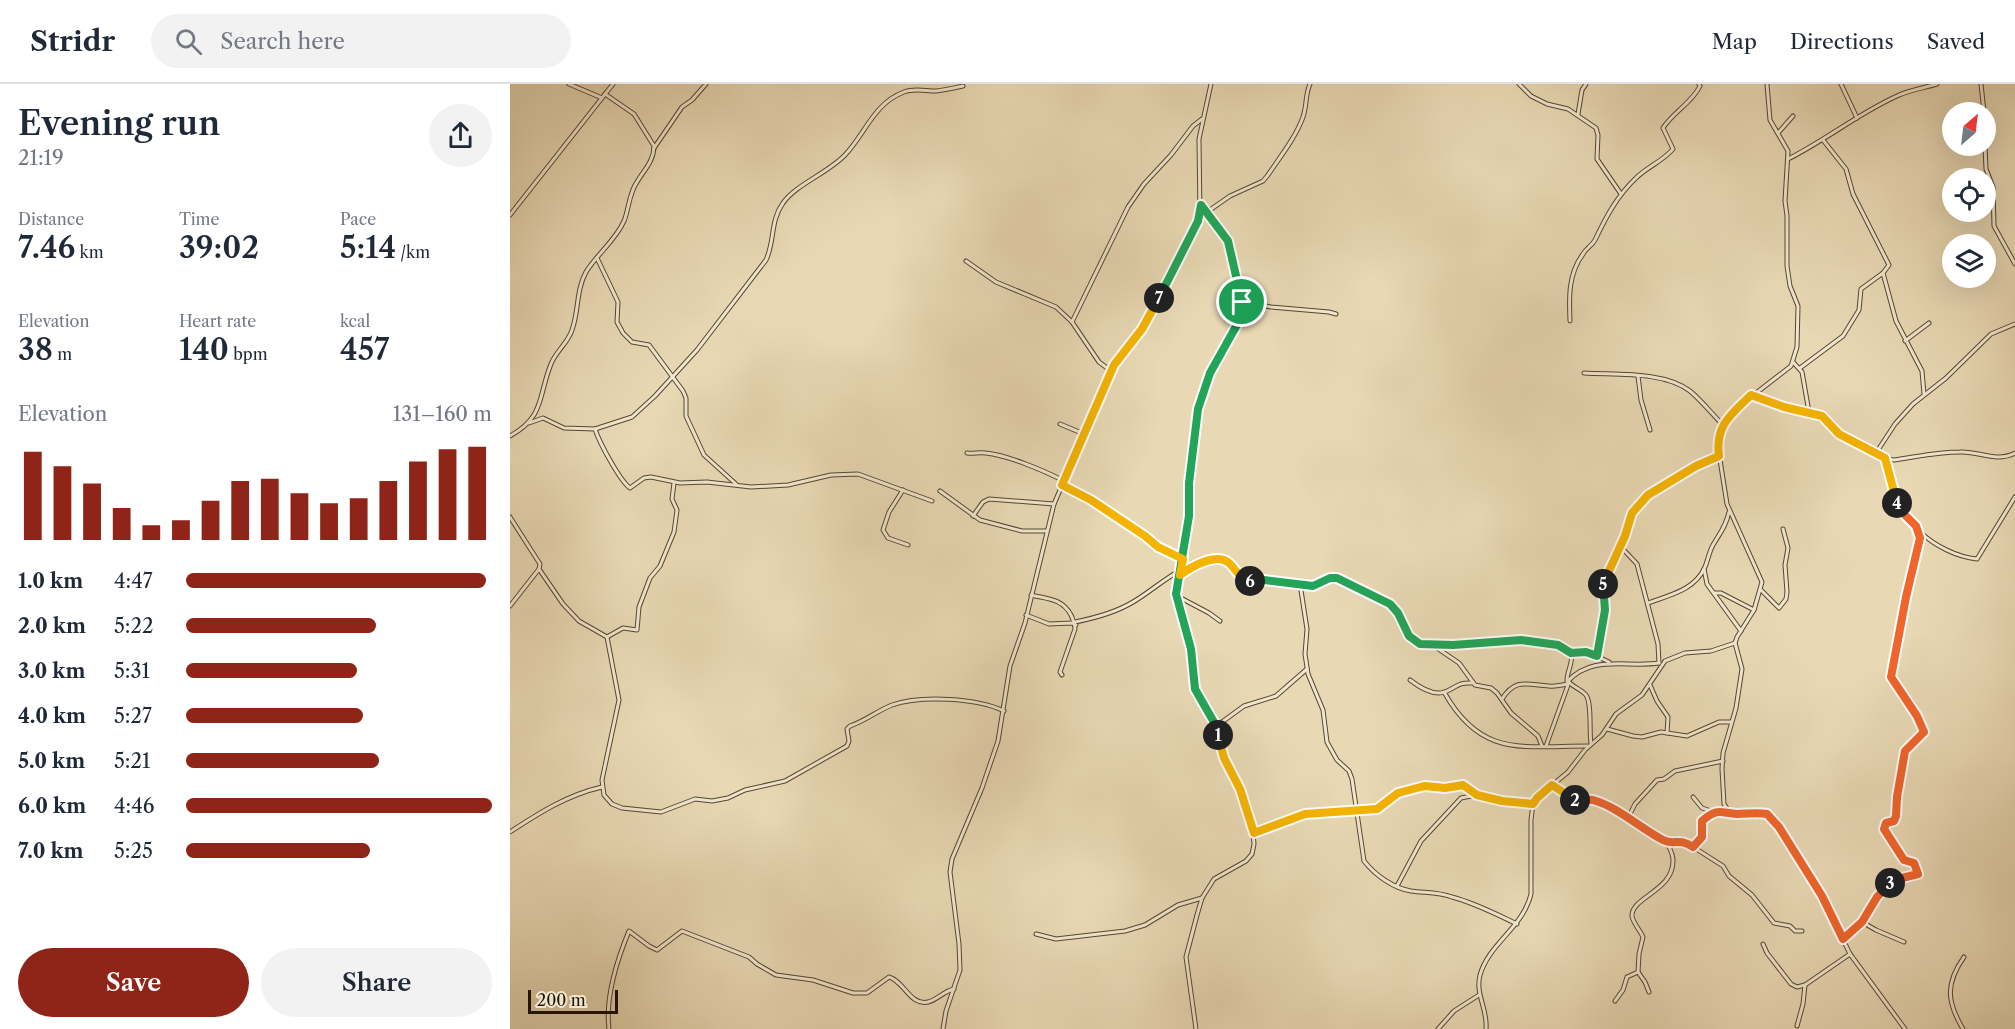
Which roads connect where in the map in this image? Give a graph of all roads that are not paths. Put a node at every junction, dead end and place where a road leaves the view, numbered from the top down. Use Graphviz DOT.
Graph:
graph roads {
  1 [pos="569,84"];
  2 [pos="613,84"];
  3 [pos="706,84"];
  4 [pos="1211,84"];
  5 [pos="1310,84"];
  6 [pos="1519,84"];
  7 [pos="1586,84"];
  8 [pos="1699,84"];
  9 [pos="1767,84"];
  10 [pos="1841,84"];
  11 [pos="1937,84"];
  12 [pos="1981,84"];
  13 [pos="963,86"];
  14 [pos="1921,86"];
  15 [pos="605,94"];
  16 [pos="602,98"];
  17 [pos="1983,102"];
  18 [pos="1578,114"];
  19 [pos="1793,116"];
  20 [pos="1857,118"];
  21 [pos="1203,119"];
  22 [pos="1778,133"];
  23 [pos="1823,140"];
  24 [pos="654,148"];
  25 [pos="1985,156"];
  26 [pos="1788,159"];
  27 [pos="1621,194"];
  28 [pos="1201,205"];
  29 [pos="1207,212"];
  30 [pos="510,215"];
  31 [pos="597,258"];
  32 [pos="966,261"];
  33 [pos="2015,264"];
  34 [pos="1884,273"];
  35 [pos="1242,302"];
  36 [pos="1336,314"];
  37 [pos="1570,321"];
  38 [pos="1072,322"];
  39 [pos="1929,323"];
  40 [pos="2015,324"];
  41 [pos="1905,341"];
  42 [pos="1793,362"];
  43 [pos="1800,368"];
  44 [pos="1111,371"];
  45 [pos="1584,373"];
  46 [pos="1638,376"];
  47 [pos="673,377"];
  48 [pos="1924,394"];
  49 [pos="1751,395"];
  50 [pos="1809,412"];
  51 [pos="529,423"];
  52 [pos="1060,424"];
  53 [pos="1723,425"];
  54 [pos="595,429"];
  55 [pos="1650,430"];
  56 [pos="1084,434"];
  57 [pos="510,436"];
  58 [pos="967,453"];
  59 [pos="1876,454"];
  60 [pos="2014,455"];
  61 [pos="1719,456"];
  62 [pos="1885,458"];
  63 [pos="674,483"];
  64 [pos="1063,483"];
  65 [pos="737,485"];
  66 [pos="903,490"];
  67 [pos="940,491"];
  68 [pos="2015,497"];
  69 [pos="932,501"];
  70 [pos="1054,504"];
  71 [pos="1730,510"];
  72 [pos="973,516"];
  73 [pos="510,517"];
  74 [pos="1783,529"];
  75 [pos="1047,531"];
  76 [pos="1920,532"];
  77 [pos="908,545"];
  78 [pos="1620,546"];
  79 [pos="1183,559"];
  80 [pos="1704,568"];
  81 [pos="540,569"];
  82 [pos="1181,570"];
  83 [pos="1180,575"];
  84 [pos="1300,584"];
  85 [pos="1761,590"];
  86 [pos="1714,593"];
  87 [pos="1176,595"];
  88 [pos="1031,596"];
  89 [pos="1648,603"];
  90 [pos="510,606"];
  91 [pos="1754,610"];
  92 [pos="1026,615"];
  93 [pos="1220,621"];
  94 [pos="1075,624"];
  95 [pos="1741,631"];
  96 [pos="607,637"];
  97 [pos="1735,643"];
  98 [pos="1433,645"];
  99 [pos="1571,653"];
  100 [pos="1597,656"];
  101 [pos="1609,662"];
  102 [pos="1661,662"];
  103 [pos="1307,669"];
  104 [pos="1062,675"];
  105 [pos="1410,680"];
  106 [pos="1568,683"];
  107 [pos="1474,684"];
  108 [pos="1650,685"];
  109 [pos="1444,692"];
  110 [pos="1502,699"];
  111 [pos="1004,711"];
  112 [pos="1732,722"];
  113 [pos="1215,724"];
  114 [pos="1607,729"];
  115 [pos="1667,733"];
  116 [pos="1591,745"];
  117 [pos="1544,746"];
  118 [pos="1723,761"];
  119 [pos="1552,785"];
  120 [pos="603,787"];
  121 [pos="1477,795"];
  122 [pos="1693,796"];
  123 [pos="1533,804"];
  124 [pos="1356,809"];
  125 [pos="1726,810"];
  126 [pos="1716,813"];
  127 [pos="1628,818"];
  128 [pos="510,832"];
  129 [pos="1254,833"];
  130 [pos="1667,842"];
  131 [pos="1693,847"];
  132 [pos="1397,886"];
  133 [pos="1202,898"];
  134 [pos="1862,922"];
  135 [pos="1517,924"];
  136 [pos="1802,931"];
  137 [pos="1036,934"];
  138 [pos="1843,939"];
  139 [pos="1904,942"];
  140 [pos="1763,944"];
  141 [pos="1850,954"];
  142 [pos="1964,957"];
  143 [pos="1638,972"];
  144 [pos="1805,985"];
  145 [pos="954,989"];
  146 [pos="1649,992"];
  147 [pos="1479,994"];
  148 [pos="1614,1001"];
  149 [pos="1797,1026"];
  150 [pos="609,1029"];
  151 [pos="943,1029"];
  152 [pos="1196,1029"];
  153 [pos="1438,1029"];
  154 [pos="1486,1029"];
  155 [pos="1905,1029"];
  156 [pos="1963,1029"];
  1 -- 16 [label="street"];
  2 -- 15 [label="street"];
  3 -- 24 [label="street"];
  4 -- 21 [label="street"];
  5 -- 29 [label="street"];
  6 -- 18 [label="street"];
  7 -- 18 [label="street"];
  8 -- 27 [label="street"];
  9 -- 22 [label="street"];
  10 -- 20 [label="street"];
  11 -- 14 [label="street"];
  12 -- 17 [label="street"];
  13 -- 47 [label="street"];
  14 -- 20 [label="street"];
  15 -- 16 [label="street"];
  15 -- 24 [label="street"];
  16 -- 30 [label="street"];
  18 -- 27 [label="street"];
  19 -- 22 [label="street"];
  20 -- 23 [label="street"];
  21 -- 28 [label="street"];
  21 -- 38 [label="street"];
  22 -- 26 [label="street"];
  23 -- 26 [label="street"];
  23 -- 34 [label="street"];
  24 -- 31 [label="street"];
  25 -- 33 [label="street"];
  26 -- 42 [label="street"];
  27 -- 37 [label="street"];
  28 -- 29 [label="street"];
  28 -- 44 [label="street"];
  29 -- 35 [label="street"];
  31 -- 47 [label="street"];
  31 -- 51 [label="street"];
  32 -- 38 [label="street"];
  34 -- 41 [label="street"];
  34 -- 43 [label="street"];
  35 -- 36 [label="street"];
  35 -- 79 [label="street"];
  38 -- 44 [label="street"];
  39 -- 41 [label="street"];
  40 -- 48 [label="street"];
  41 -- 48 [label="street"];
  42 -- 43 [label="street"];
  42 -- 49 [label="street"];
  43 -- 50 [label="street"];
  44 -- 56 [label="street"];
  45 -- 46 [label="street"];
  46 -- 53 [label="street"];
  46 -- 55 [label="street"];
  47 -- 54 [label="street"];
  47 -- 65 [label="street"];
  48 -- 59 [label="street"];
  49 -- 50 [label="street"];
  49 -- 53 [label="street"];
  50 -- 59 [label="street"];
  51 -- 54 [label="street"];
  51 -- 57 [label="street"];
  52 -- 56 [label="street"];
  53 -- 61 [label="street"];
  54 -- 63 [label="street"];
  56 -- 64 [label="street"];
  58 -- 64 [label="street"];
  59 -- 62 [label="street"];
  60 -- 62 [label="street"];
  61 -- 71 [label="street"];
  61 -- 78 [label="street"];
  62 -- 76 [label="street"];
  63 -- 65 [label="street"];
  63 -- 96 [label="street"];
  64 -- 70 [label="street"];
  64 -- 79 [label="street"];
  65 -- 66 [label="street"];
  66 -- 69 [label="street"];
  66 -- 77 [label="street"];
  67 -- 72 [label="street"];
  68 -- 76 [label="street"];
  70 -- 72 [label="street"];
  70 -- 75 [label="street"];
  71 -- 80 [label="street"];
  71 -- 85 [label="street"];
  72 -- 75 [label="street"];
  73 -- 81 [label="street"];
  74 -- 85 [label="street"];
  75 -- 88 [label="street"];
  76 -- 134 [label="street"];
  78 -- 89 [label="street"];
  78 -- 100 [label="street"];
  79 -- 82 [label="street"];
  80 -- 86 [label="street"];
  80 -- 89 [label="street"];
  81 -- 90 [label="street"];
  81 -- 96 [label="street"];
  82 -- 83 [label="street"];
  82 -- 94 [label="street"];
  83 -- 84 [label="street"];
  83 -- 87 [label="street"];
  84 -- 98 [label="street"];
  84 -- 103 [label="street"];
  85 -- 91 [label="street"];
  86 -- 91 [label="street"];
  86 -- 95 [label="street"];
  87 -- 93 [label="street"];
  87 -- 113 [label="street"];
  88 -- 92 [label="street"];
  88 -- 94 [label="street"];
  89 -- 102 [label="street"];
  91 -- 95 [label="street"];
  92 -- 94 [label="street"];
  92 -- 111 [label="street"];
  94 -- 104 [label="street"];
  95 -- 97 [label="street"];
  96 -- 120 [label="street"];
  97 -- 102 [label="street"];
  97 -- 112 [label="street"];
  98 -- 99 [label="street"];
  98 -- 107 [label="street"];
  99 -- 100 [label="street"];
  99 -- 106 [label="street"];
  100 -- 101 [label="street"];
  101 -- 102 [label="street"];
  101 -- 106 [label="street"];
  102 -- 108 [label="street"];
  103 -- 113 [label="street"];
  103 -- 124 [label="street"];
  105 -- 109 [label="street"];
  106 -- 110 [label="street"];
  106 -- 116 [label="street"];
  106 -- 117 [label="street"];
  107 -- 109 [label="street"];
  107 -- 110 [label="street"];
  108 -- 114 [label="street"];
  108 -- 115 [label="street"];
  109 -- 117 [label="street"];
  110 -- 117 [label="street"];
  111 -- 120 [label="street"];
  111 -- 145 [label="street"];
  112 -- 115 [label="street"];
  112 -- 118 [label="street"];
  113 -- 129 [label="street"];
  114 -- 115 [label="street"];
  114 -- 116 [label="street"];
  116 -- 117 [label="street"];
  116 -- 119 [label="street"];
  118 -- 125 [label="street"];
  118 -- 127 [label="street"];
  119 -- 123 [label="street"];
  119 -- 127 [label="street"];
  120 -- 128 [label="street"];
  121 -- 123 [label="street"];
  121 -- 124 [label="street"];
  121 -- 132 [label="street"];
  122 -- 126 [label="street"];
  123 -- 135 [label="street"];
  124 -- 129 [label="street"];
  124 -- 132 [label="street"];
  125 -- 126 [label="street"];
  125 -- 138 [label="street"];
  126 -- 131 [label="street"];
  127 -- 130 [label="street"];
  129 -- 133 [label="street"];
  130 -- 131 [label="street"];
  130 -- 143 [label="street"];
  131 -- 136 [label="street"];
  132 -- 135 [label="street"];
  133 -- 137 [label="street"];
  133 -- 152 [label="street"];
  134 -- 138 [label="street"];
  134 -- 139 [label="street"];
  135 -- 147 [label="street"];
  138 -- 141 [label="street"];
  140 -- 144 [label="street"];
  141 -- 144 [label="street"];
  141 -- 155 [label="street"];
  142 -- 156 [label="street"];
  143 -- 146 [label="street"];
  143 -- 148 [label="street"];
  144 -- 149 [label="street"];
  145 -- 150 [label="street"];
  145 -- 151 [label="street"];
  147 -- 153 [label="street"];
  147 -- 154 [label="street"];
}
